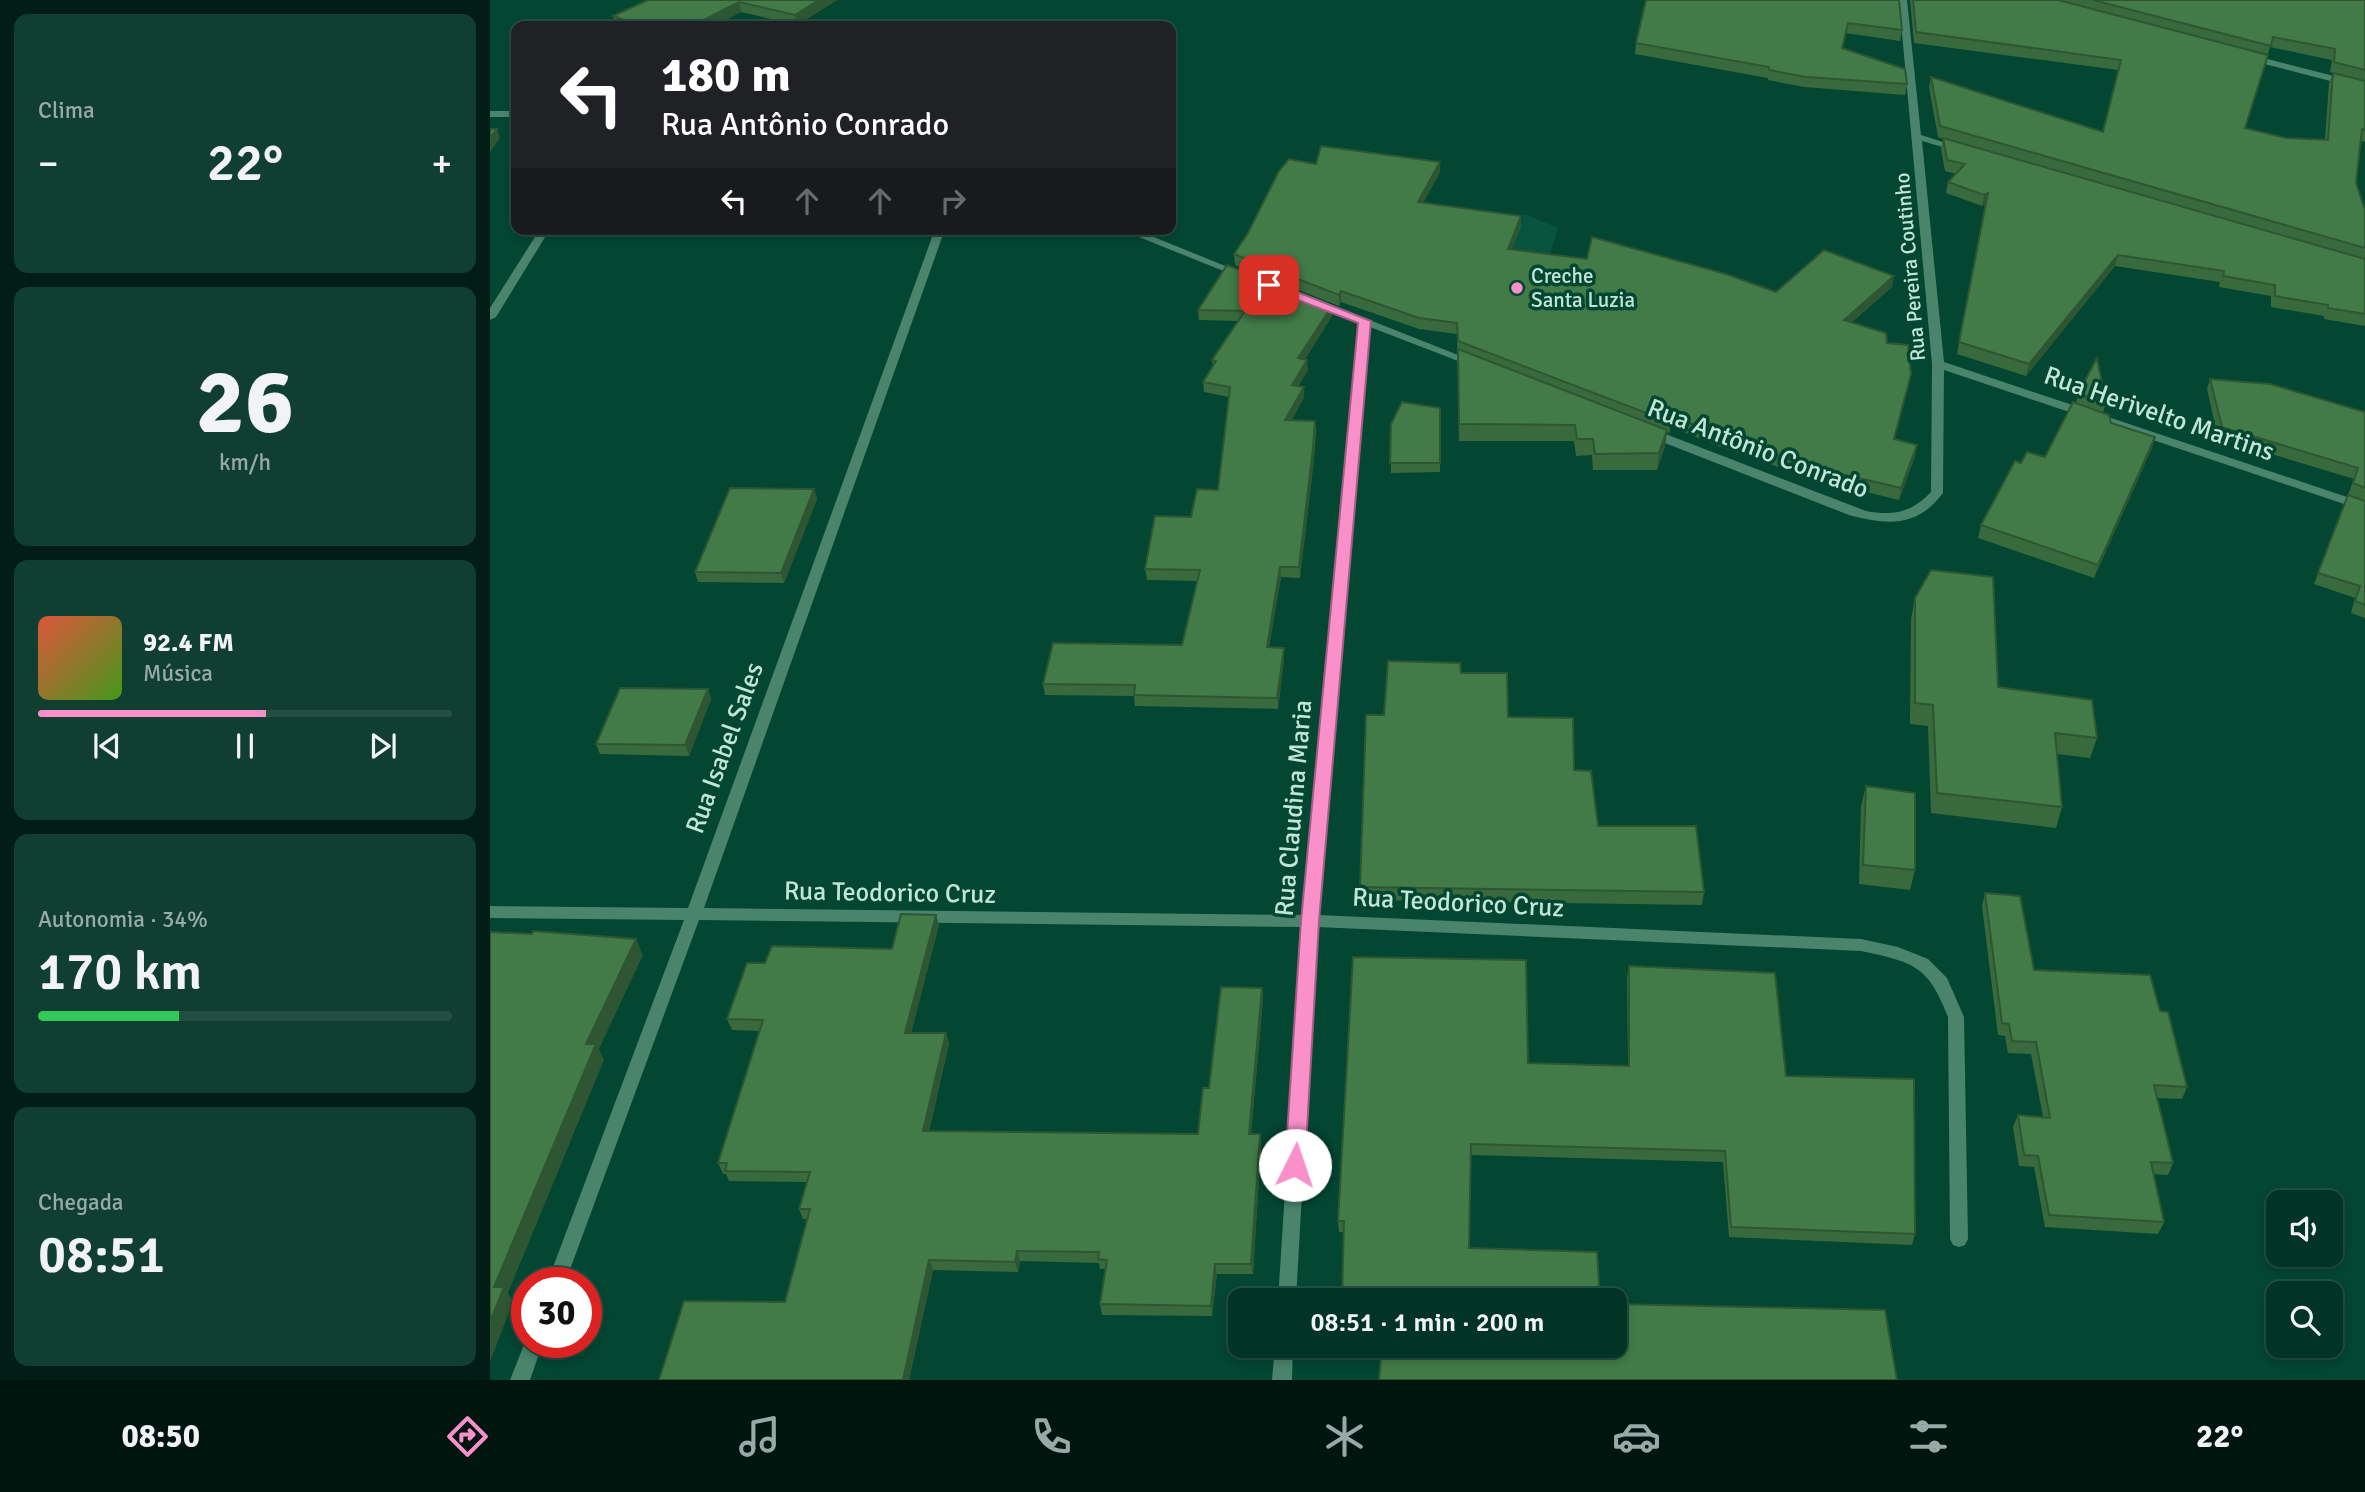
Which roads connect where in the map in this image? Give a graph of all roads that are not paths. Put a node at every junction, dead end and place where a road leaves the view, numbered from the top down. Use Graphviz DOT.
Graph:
graph roads {
  1 [pos="1903,0"];
  2 [pos="2231,52"];
  3 [pos="2365,87"];
  4 [pos="490,114"];
  5 [pos="511,114"];
  6 [pos="1917,136"];
  7 [pos="1970,152"];
  8 [pos="541,235"];
  9 [pos="938,235"];
  10 [pos="1140,235"];
  11 [pos="1251,278"];
  12 [pos="1301,297"];
  13 [pos="490,317"];
  14 [pos="1365,321"];
  15 [pos="1938,364"];
  16 [pos="1493,372"];
  17 [pos="1635,427"];
  18 [pos="2365,507"];
  19 [pos="1909,516"];
  20 [pos="490,912"];
  21 [pos="693,916"];
  22 [pos="1310,921"];
  23 [pos="1959,1239"];
  24 [pos="562,1267"];
  25 [pos="1288,1288"];
  26 [pos="528,1358"];
  27 [pos="1283,1358"];
  28 [pos="520,1380"];
  29 [pos="1282,1380"];
  1 -- 6 [label="street, Rua Pereira Coutinho"];
  2 -- 3 [label="street"];
  4 -- 5 [label="street"];
  6 -- 7 [label="street"];
  6 -- 15 [label="street, Rua Pereira Coutinho"];
  8 -- 13 [label="street"];
  9 -- 21 [label="street, Rua Isabel Sales"];
  10 -- 11 [label="street"];
  12 -- 14 [label="street"];
  14 -- 16 [label="street"];
  14 -- 22 [label="street, Rua Claudina Maria"];
  15 -- 18 [label="street, Rua Herivelto Martins"];
  15 -- 19 [label="street, Rua Pereira Coutinho"];
  17 -- 19 [label="street, Rua Antônio Conrado"];
  20 -- 21 [label="street, Rua Teodorico Cruz"];
  21 -- 22 [label="street, Rua Teodorico Cruz"];
  21 -- 24 [label="street, Rua Isabel Sales"];
  22 -- 23 [label="street, Rua Teodorico Cruz"];
  22 -- 25 [label="street, Rua Claudina Maria"];
  26 -- 28 [label="street"];
  27 -- 29 [label="street"];
}
